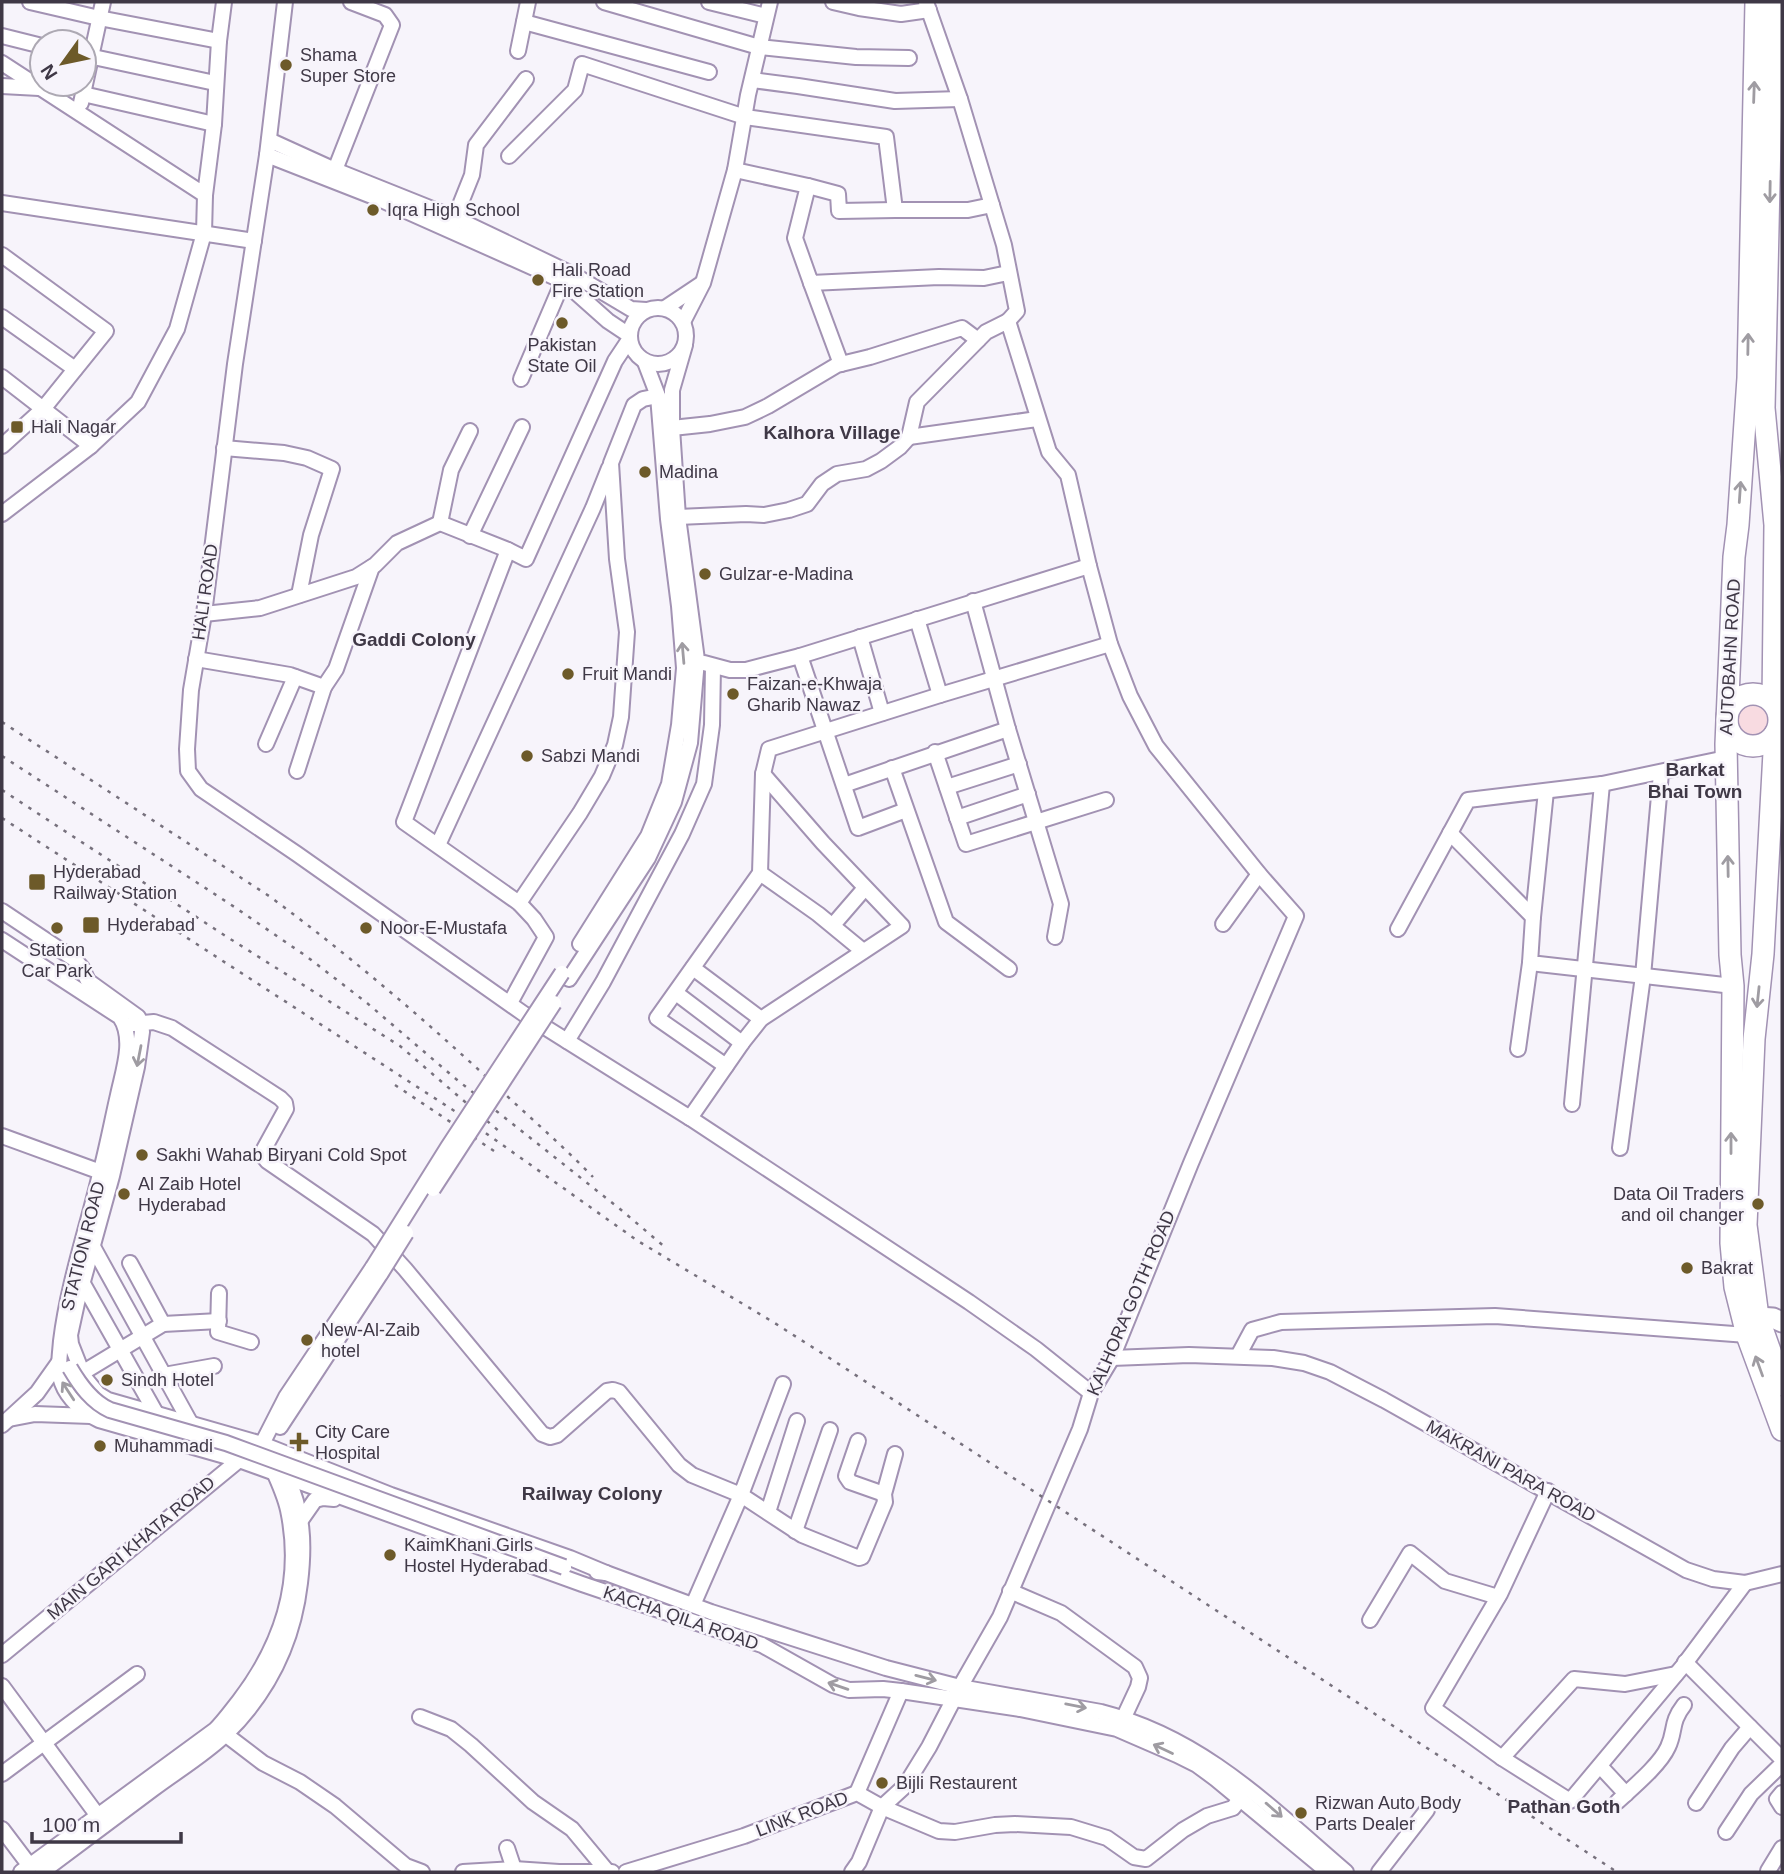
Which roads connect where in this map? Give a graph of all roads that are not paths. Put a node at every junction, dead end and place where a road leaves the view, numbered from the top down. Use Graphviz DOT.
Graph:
graph roads {
  1 [pos="30,2"];
  2 [pos="103,2"];
  3 [pos="224,2"];
  4 [pos="285,2"];
  5 [pos="351,2"];
  6 [pos="528,2"];
  7 [pos="604,2"];
  8 [pos="709,2"];
  9 [pos="833,2"];
  10 [pos="1756,2"];
  11 [pos="1773,2"];
  12 [pos="928,6"];
  13 [pos="768,9"];
  14 [pos="99,18"];
  15 [pos="524,22"];
  16 [pos="96,28"];
  17 [pos="2,36"];
  18 [pos="219,41"];
  19 [pos="28,42"];
  20 [pos="759,47"];
  21 [pos="517,51"];
  22 [pos="98,58"];
  23 [pos="909,58"];
  24 [pos="2,63"];
  25 [pos="709,72"];
  26 [pos="526,79"];
  27 [pos="28,80"];
  28 [pos="752,80"];
  29 [pos="215,83"];
  30 [pos="2,86"];
  31 [pos="28,87"];
  32 [pos="98,97"];
  33 [pos="56,98"];
  34 [pos="82,98"];
  35 [pos="960,99"];
  36 [pos="79,113"];
  37 [pos="745,117"];
  38 [pos="214,124"];
  39 [pos="269,140"];
  40 [pos="267,155"];
  41 [pos="509,156"];
  42 [pos="335,170"];
  43 [pos="735,170"];
  44 [pos="808,186"];
  45 [pos="205,195"];
  46 [pos="2,203"];
  47 [pos="992,205"];
  48 [pos="895,210"];
  49 [pos="453,224"];
  50 [pos="204,233"];
  51 [pos="254,242"];
  52 [pos="2,255"];
  53 [pos="1009,273"];
  54 [pos="563,281"];
  55 [pos="703,283"];
  56 [pos="811,283"];
  57 [pos="665,308"];
  58 [pos="646,310"];
  59 [pos="2,317"];
  60 [pos="1008,321"];
  61 [pos="682,322"];
  62 [pos="629,337"];
  63 [pos="978,340"];
  64 [pos="685,345"];
  65 [pos="645,362"];
  66 [pos="841,364"];
  67 [pos="75,369"];
  68 [pos="2,377"];
  69 [pos="521,379"];
  70 [pos="658,396"];
  71 [pos="43,409"];
  72 [pos="1037,419"];
  73 [pos="522,427"];
  74 [pos="672,428"];
  75 [pos="470,431"];
  76 [pos="909,437"];
  77 [pos="2,446"];
  78 [pos="91,446"];
  79 [pos="224,448"];
  80 [pos="611,463"];
  81 [pos="2,514"];
  82 [pos="678,517"];
  83 [pos="440,523"];
  84 [pos="1738,525"];
  85 [pos="1775,525"];
  86 [pos="470,536"];
  87 [pos="508,550"];
  88 [pos="1089,565"];
  89 [pos="372,567"];
  90 [pos="299,595"];
  91 [pos="973,601"];
  92 [pos="204,614"];
  93 [pos="917,619"];
  94 [pos="860,637"];
  95 [pos="1110,644"];
  96 [pos="800,656"];
  97 [pos="196,659"];
  98 [pos="697,660"];
  99 [pos="713,666"];
  100 [pos="295,677"];
  101 [pos="994,679"];
  102 [pos="324,687"];
  103 [pos="940,695"];
  104 [pos="1777,703"];
  105 [pos="882,713"];
  106 [pos="1727,718"];
  107 [pos="1008,729"];
  108 [pos="825,732"];
  109 [pos="1779,732"];
  110 [pos="266,744"];
  111 [pos="935,752"];
  112 [pos="1726,758"];
  113 [pos="1019,764"];
  114 [pos="892,768"];
  115 [pos="297,771"];
  116 [pos="1661,773"];
  117 [pos="762,774"];
  118 [pos="1602,784"];
  119 [pos="844,785"];
  120 [pos="947,787"];
  121 [pos="1546,791"];
  122 [pos="1028,794"];
  123 [pos="1106,800"];
  124 [pos="906,810"];
  125 [pos="957,818"];
  126 [pos="1036,822"];
  127 [pos="1450,833"];
  128 [pos="438,845"];
  129 [pos="760,873"];
  130 [pos="1259,874"];
  131 [pos="865,888"];
  132 [pos="519,903"];
  133 [pos="2,911"];
  134 [pos="1533,917"];
  135 [pos="1223,924"];
  136 [pos="832,925"];
  137 [pos="1398,929"];
  138 [pos="1055,937"];
  139 [pos="2,940"];
  140 [pos="863,951"];
  141 [pos="1763,954"];
  142 [pos="1730,956"];
  143 [pos="1530,963"];
  144 [pos="694,968"];
  145 [pos="1009,969"];
  146 [pos="1584,969"];
  147 [pos="566,976"];
  148 [pos="1643,976"];
  149 [pos="1733,986"];
  150 [pos="676,993"];
  151 [pos="510,1003"];
  152 [pos="761,1019"];
  153 [pos="141,1023"];
  154 [pos="125,1025"];
  155 [pos="567,1041"];
  156 [pos="742,1043"];
  157 [pos="1518,1049"];
  158 [pos="726,1066"];
  159 [pos="1572,1104"];
  160 [pos="690,1118"];
  161 [pos="2,1136"];
  162 [pos="1620,1148"];
  163 [pos="107,1174"];
  164 [pos="92,1245"];
  165 [pos="130,1263"];
  166 [pos="82,1282"];
  167 [pos="219,1293"];
  168 [pos="1781,1319"];
  169 [pos="219,1321"];
  170 [pos="163,1324"];
  171 [pos="1752,1326"];
  172 [pos="66,1334"];
  173 [pos="143,1336"];
  174 [pos="251,1342"];
  175 [pos="121,1350"];
  176 [pos="1238,1356"];
  177 [pos="1112,1358"];
  178 [pos="69,1364"];
  179 [pos="214,1366"];
  180 [pos="164,1375"];
  181 [pos="783,1384"];
  182 [pos="1782,1385"];
  183 [pos="1091,1393"];
  184 [pos="158,1415"];
  185 [pos="91,1416"];
  186 [pos="797,1421"];
  187 [pos="5,1422"];
  188 [pos="191,1424"];
  189 [pos="830,1430"];
  190 [pos="1782,1430"];
  191 [pos="858,1441"];
  192 [pos="268,1447"];
  193 [pos="895,1454"];
  194 [pos="239,1460"];
  195 [pos="281,1475"];
  196 [pos="1548,1491"];
  197 [pos="741,1494"];
  198 [pos="884,1494"];
  199 [pos="360,1504"];
  200 [pos="768,1513"];
  201 [pos="301,1520"];
  202 [pos="795,1531"];
  203 [pos="571,1569"];
  204 [pos="606,1573"];
  205 [pos="1782,1575"];
  206 [pos="1745,1583"];
  207 [pos="603,1591"];
  208 [pos="1010,1591"];
  209 [pos="1498,1597"];
  210 [pos="693,1605"];
  211 [pos="1370,1620"];
  212 [pos="2,1655"];
  213 [pos="886,1668"];
  214 [pos="1681,1668"];
  215 [pos="137,1674"];
  216 [pos="2,1686"];
  217 [pos="883,1689"];
  218 [pos="901,1691"];
  219 [pos="957,1693"];
  220 [pos="1684,1705"];
  221 [pos="420,1717"];
  222 [pos="1124,1717"];
  223 [pos="1750,1727"];
  224 [pos="226,1734"];
  225 [pos="45,1742"];
  226 [pos="1502,1758"];
  227 [pos="1782,1762"];
  228 [pos="1600,1766"];
  229 [pos="2,1774"];
  230 [pos="857,1793"];
  231 [pos="1782,1793"];
  232 [pos="1240,1799"];
  233 [pos="1696,1803"];
  234 [pos="882,1807"];
  235 [pos="1782,1807"];
  236 [pos="1427,1810"];
  237 [pos="98,1816"];
  238 [pos="2,1830"];
  239 [pos="1726,1832"];
  240 [pos="508,1848"];
  241 [pos="1782,1848"];
  242 [pos="31,1870"];
  243 [pos="514,1871"];
  244 [pos="1768,1871"];
  245 [pos="422,1872"];
  246 [pos="463,1872"];
  247 [pos="610,1872"];
  248 [pos="626,1872"];
  249 [pos="852,1872"];
  250 [pos="1328,1872"];
  251 [pos="1346,1872"];
  252 [pos="1379,1872"];
  1 -- 14 [label="street"];
  2 -- 14 [label="street"];
  3 -- 18 [label="street"];
  4 -- 39 [label="street, HALI ROAD"];
  5 -- 42 [label="street"];
  6 -- 15 [label="street"];
  7 -- 20 [label="street"];
  8 -- 13 [label="street"];
  9 -- 12 [label="street"];
  84 -- 10 [label="highway, AUTOBAHN ROAD, one-way"];
  11 -- 85 [label="highway, one-way"];
  12 -- 35 [label="street"];
  13 -- 20 [label="street"];
  14 -- 16 [label="street"];
  14 -- 18 [label="street"];
  15 -- 21 [label="street"];
  15 -- 25 [label="street"];
  17 -- 19 [label="street"];
  18 -- 29 [label="street"];
  20 -- 23 [label="street"];
  20 -- 28 [label="street"];
  22 -- 29 [label="street"];
  24 -- 27 [label="street"];
  26 -- 49 [label="street"];
  28 -- 35 [label="street"];
  28 -- 37 [label="street"];
  29 -- 38 [label="street"];
  30 -- 31 [label="street"];
  32 -- 38 [label="street"];
  33 -- 36 [label="street"];
  34 -- 36 [label="street"];
  35 -- 47 [label="street"];
  36 -- 45 [label="street"];
  37 -- 41 [label="street"];
  37 -- 43 [label="street"];
  37 -- 48 [label="street"];
  38 -- 45 [label="street"];
  39 -- 40 [label="street, HALI ROAD"];
  39 -- 42 [label="street"];
  40 -- 49 [label="street"];
  40 -- 51 [label="street, HALI ROAD"];
  42 -- 49 [label="street"];
  43 -- 44 [label="street"];
  43 -- 55 [label="street"];
  44 -- 48 [label="street"];
  44 -- 56 [label="street"];
  45 -- 50 [label="street"];
  46 -- 50 [label="street"];
  47 -- 48 [label="street"];
  47 -- 53 [label="street"];
  49 -- 54 [label="street"];
  49 -- 58 [label="street"];
  50 -- 51 [label="street"];
  50 -- 78 [label="street"];
  51 -- 79 [label="street, HALI ROAD"];
  52 -- 67 [label="street"];
  53 -- 56 [label="street"];
  53 -- 60 [label="street"];
  54 -- 62 [label="street"];
  54 -- 69 [label="street"];
  55 -- 57 [label="street"];
  55 -- 61 [label="street"];
  56 -- 66 [label="street"];
  57 -- 58 [label="street"];
  57 -- 61 [label="street"];
  58 -- 62 [label="street"];
  59 -- 67 [label="street"];
  60 -- 63 [label="street"];
  60 -- 72 [label="street"];
  61 -- 64 [label="street"];
  62 -- 65 [label="street"];
  62 -- 87 [label="street"];
  63 -- 66 [label="street"];
  63 -- 76 [label="street"];
  64 -- 65 [label="street"];
  64 -- 74 [label="street"];
  65 -- 70 [label="street"];
  66 -- 74 [label="street"];
  67 -- 71 [label="street"];
  68 -- 71 [label="street"];
  70 -- 80 [label="street"];
  147 -- 70 [label="street, one-way"];
  71 -- 77 [label="street"];
  71 -- 78 [label="street"];
  72 -- 76 [label="street"];
  72 -- 88 [label="street"];
  73 -- 86 [label="street"];
  74 -- 82 [label="street"];
  75 -- 83 [label="street"];
  76 -- 82 [label="street"];
  78 -- 81 [label="street"];
  79 -- 90 [label="street"];
  79 -- 92 [label="street, HALI ROAD"];
  80 -- 128 [label="street"];
  80 -- 132 [label="street"];
  82 -- 98 [label="street"];
  83 -- 86 [label="street"];
  83 -- 89 [label="street"];
  84 -- 85 [label="highway"];
  84 -- 106 [label="highway, AUTOBAHN ROAD"];
  85 -- 104 [label="highway"];
  86 -- 87 [label="street"];
  87 -- 128 [label="street"];
  88 -- 91 [label="street"];
  88 -- 95 [label="street"];
  89 -- 90 [label="street"];
  89 -- 102 [label="street"];
  90 -- 92 [label="street"];
  91 -- 93 [label="street"];
  91 -- 101 [label="street"];
  92 -- 97 [label="street, HALI ROAD"];
  93 -- 94 [label="street"];
  93 -- 103 [label="street"];
  94 -- 96 [label="street"];
  94 -- 105 [label="street"];
  95 -- 101 [label="street"];
  95 -- 130 [label="street"];
  96 -- 99 [label="street"];
  96 -- 108 [label="street"];
  97 -- 100 [label="street"];
  97 -- 151 [label="street, HALI ROAD"];
  98 -- 99 [label="street"];
  98 -- 147 [label="street"];
  99 -- 155 [label="street"];
  100 -- 102 [label="street"];
  100 -- 110 [label="street"];
  101 -- 103 [label="street"];
  101 -- 107 [label="street"];
  102 -- 115 [label="street"];
  103 -- 105 [label="street"];
  104 -- 106 [label="highway"];
  104 -- 109 [label="highway"];
  105 -- 108 [label="street"];
  106 -- 109 [label="highway"];
  106 -- 112 [label="highway, AUTOBAHN ROAD"];
  107 -- 111 [label="street"];
  107 -- 113 [label="street"];
  108 -- 117 [label="street"];
  108 -- 119 [label="street"];
  109 -- 141 [label="highway, AUTOBAHN ROAD"];
  111 -- 114 [label="street"];
  111 -- 120 [label="street"];
  112 -- 116 [label="street"];
  142 -- 112 [label="highway, AUTOBAHN ROAD, one-way"];
  113 -- 120 [label="street"];
  113 -- 122 [label="street"];
  114 -- 119 [label="street"];
  114 -- 124 [label="street"];
  116 -- 118 [label="street"];
  116 -- 148 [label="street"];
  117 -- 129 [label="street"];
  117 -- 131 [label="street"];
  118 -- 121 [label="street"];
  118 -- 146 [label="street"];
  119 -- 124 [label="street"];
  120 -- 125 [label="street"];
  121 -- 127 [label="street"];
  121 -- 134 [label="street"];
  122 -- 125 [label="street"];
  122 -- 126 [label="street"];
  123 -- 126 [label="street"];
  124 -- 145 [label="street"];
  125 -- 126 [label="street"];
  126 -- 138 [label="street"];
  127 -- 134 [label="street"];
  127 -- 137 [label="street"];
  128 -- 132 [label="street"];
  129 -- 136 [label="street"];
  129 -- 144 [label="street"];
  130 -- 135 [label="street"];
  130 -- 177 [label="street, KALHORA GOTH ROAD"];
  131 -- 136 [label="street"];
  131 -- 140 [label="street"];
  132 -- 151 [label="street"];
  133 -- 153 [label="street"];
  134 -- 143 [label="street"];
  136 -- 140 [label="street"];
  139 -- 154 [label="street"];
  140 -- 152 [label="street"];
  141 -- 142 [label="highway"];
  141 -- 171 [label="highway, AUTOBAHN ROAD, one-way"];
  142 -- 149 [label="highway, AUTOBAHN ROAD"];
  143 -- 146 [label="street"];
  143 -- 157 [label="street"];
  144 -- 150 [label="street"];
  144 -- 152 [label="street"];
  146 -- 148 [label="street"];
  146 -- 159 [label="street"];
  147 -- 192 [label="street, bridge"];
  148 -- 149 [label="street"];
  148 -- 162 [label="street"];
  171 -- 149 [label="highway, AUTOBAHN ROAD, one-way"];
  150 -- 156 [label="street"];
  150 -- 158 [label="street"];
  151 -- 155 [label="street, HALI ROAD"];
  152 -- 156 [label="street"];
  153 -- 154 [label="street"];
  153 -- 163 [label="street, STATION ROAD, one-way"];
  153 -- 197 [label="street"];
  154 -- 163 [label="street, STATION ROAD"];
  155 -- 160 [label="street, HALI ROAD"];
  156 -- 158 [label="street"];
  158 -- 160 [label="street"];
  160 -- 183 [label="street, HALI ROAD"];
  161 -- 163 [label="street"];
  163 -- 164 [label="street, STATION ROAD"];
  163 -- 172 [label="street, STATION ROAD"];
  164 -- 166 [label="street, STATION ROAD"];
  164 -- 173 [label="street"];
  165 -- 170 [label="street"];
  166 -- 172 [label="street, STATION ROAD"];
  166 -- 175 [label="street"];
  167 -- 169 [label="street"];
  168 -- 171 [label="main road"];
  169 -- 170 [label="street"];
  169 -- 174 [label="street"];
  170 -- 173 [label="street"];
  171 -- 176 [label="street"];
  171 -- 182 [label="highway, AUTOBAHN ROAD"];
  190 -- 171 [label="highway, AUTOBAHN ROAD, one-way"];
  172 -- 178 [label="street"];
  172 -- 178 [label="street, STATION ROAD"];
  173 -- 175 [label="street"];
  173 -- 180 [label="street"];
  175 -- 178 [label="street"];
  175 -- 184 [label="street"];
  176 -- 177 [label="street, MAKRANI PARA ROAD"];
  176 -- 196 [label="street, MAKRANI PARA ROAD"];
  177 -- 183 [label="street, KALHORA GOTH ROAD"];
  178 -- 184 [label="street, STATION ROAD"];
  185 -- 178 [label="street, STATION ROAD, one-way"];
  178 -- 187 [label="street"];
  178 -- 203 [label="street, bridge"];
  179 -- 180 [label="street"];
  180 -- 188 [label="street"];
  181 -- 197 [label="street"];
  183 -- 208 [label="street, KALHORA GOTH ROAD"];
  184 -- 188 [label="street, STATION ROAD"];
  185 -- 187 [label="street"];
  185 -- 194 [label="street, STATION ROAD"];
  186 -- 200 [label="street"];
  188 -- 192 [label="street, STATION ROAD"];
  189 -- 202 [label="street"];
  191 -- 198 [label="street"];
  192 -- 194 [label="street, MAIN GARI KHATA ROAD"];
  192 -- 195 [label="street"];
  192 -- 204 [label="street, KACHA QILA ROAD"];
  193 -- 198 [label="street"];
  194 -- 195 [label="street, STATION ROAD"];
  194 -- 212 [label="street, MAIN GARI KHATA ROAD"];
  195 -- 199 [label="street, KACHA QILA ROAD"];
  195 -- 201 [label="street"];
  195 -- 237 [label="street"];
  196 -- 206 [label="street, MAKRANI PARA ROAD"];
  196 -- 209 [label="street"];
  197 -- 200 [label="street"];
  197 -- 210 [label="street"];
  198 -- 202 [label="street"];
  199 -- 201 [label="street"];
  199 -- 207 [label="street, KACHA QILA ROAD"];
  200 -- 202 [label="street"];
  201 -- 224 [label="street"];
  203 -- 204 [label="street"];
  203 -- 207 [label="street"];
  204 -- 210 [label="street"];
  205 -- 206 [label="street, MAKRANI PARA ROAD"];
  206 -- 214 [label="street"];
  217 -- 207 [label="street, KACHA QILA ROAD, one-way"];
  208 -- 219 [label="street, KALHORA GOTH ROAD"];
  208 -- 222 [label="street"];
  209 -- 211 [label="street"];
  209 -- 226 [label="street"];
  210 -- 213 [label="street"];
  213 -- 217 [label="street"];
  213 -- 219 [label="street, one-way"];
  214 -- 223 [label="street"];
  214 -- 226 [label="street"];
  214 -- 228 [label="street"];
  215 -- 225 [label="street"];
  216 -- 225 [label="street"];
  217 -- 218 [label="street, KACHA QILA ROAD"];
  218 -- 219 [label="street, KACHA QILA ROAD"];
  218 -- 230 [label="street"];
  219 -- 222 [label="street, KACHA QILA ROAD, one-way"];
  232 -- 219 [label="street, KACHA QILA ROAD, one-way"];
  219 -- 234 [label="street, KALHORA GOTH ROAD"];
  220 -- 228 [label="street"];
  221 -- 247 [label="street"];
  222 -- 251 [label="street, KACHA QILA ROAD, one-way"];
  223 -- 227 [label="street"];
  223 -- 233 [label="street"];
  224 -- 242 [label="street"];
  224 -- 245 [label="street"];
  225 -- 229 [label="street"];
  225 -- 237 [label="street"];
  226 -- 228 [label="street"];
  227 -- 239 [label="street"];
  230 -- 234 [label="street, LINK ROAD"];
  230 -- 248 [label="street, LINK ROAD"];
  231 -- 235 [label="street"];
  232 -- 234 [label="street, LINK ROAD"];
  232 -- 250 [label="street, KACHA QILA ROAD"];
  234 -- 249 [label="street"];
  236 -- 252 [label="street"];
  237 -- 242 [label="street"];
  238 -- 242 [label="street"];
  240 -- 243 [label="street"];
  241 -- 244 [label="street"];
  243 -- 246 [label="street"];
  243 -- 247 [label="street"];
}
